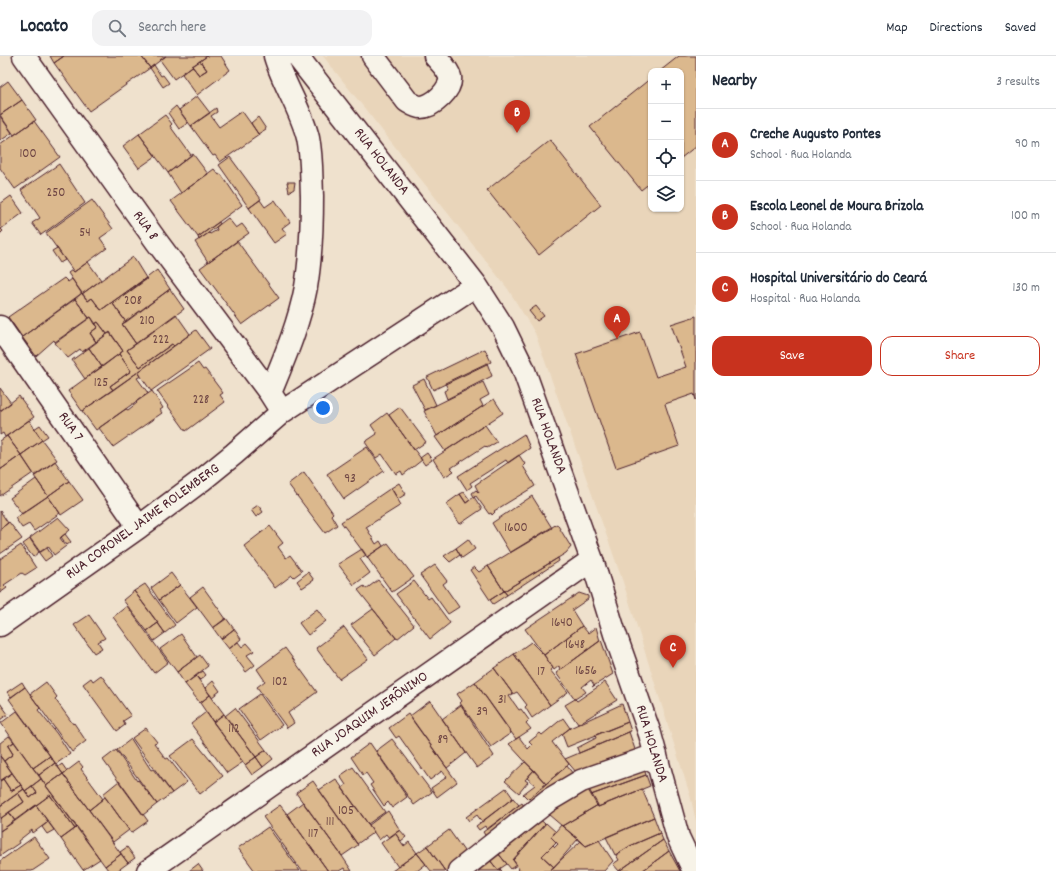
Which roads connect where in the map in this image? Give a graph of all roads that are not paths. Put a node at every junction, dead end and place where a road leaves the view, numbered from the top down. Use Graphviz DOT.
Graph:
graph roads {
  1 [pos="24,56"];
  2 [pos="275,56"];
  3 [pos="297,56"];
  4 [pos="373,56"];
  5 [pos="435,56"];
  6 [pos="476,285"];
  7 [pos="0,327"];
  8 [pos="270,393"];
  9 [pos="282,412"];
  10 [pos="140,527"];
  11 [pos="592,560"];
  12 [pos="0,625"];
  13 [pos="656,754"];
  14 [pos="148,871"];
  15 [pos="459,871"];
  16 [pos="694,871"];
  1 -- 8 [label="street, RUA 8"];
  2 -- 8 [label="street"];
  3 -- 6 [label="street, RUA HOLANDA"];
  4 -- 5 [label="street"];
  6 -- 9 [label="street, RUA CORONEL JAIME ROLEMBERG"];
  6 -- 11 [label="street, RUA HOLANDA"];
  7 -- 10 [label="street, RUA 7"];
  8 -- 9 [label="street"];
  9 -- 10 [label="street, RUA CORONEL JAIME ROLEMBERG"];
  10 -- 12 [label="street, RUA CORONEL JAIME ROLEMBERG"];
  11 -- 13 [label="street, RUA HOLANDA"];
  11 -- 14 [label="street, RUA JOAQUIM JERÔNIMO"];
  13 -- 15 [label="street"];
  13 -- 16 [label="street, RUA HOLANDA"];
}
